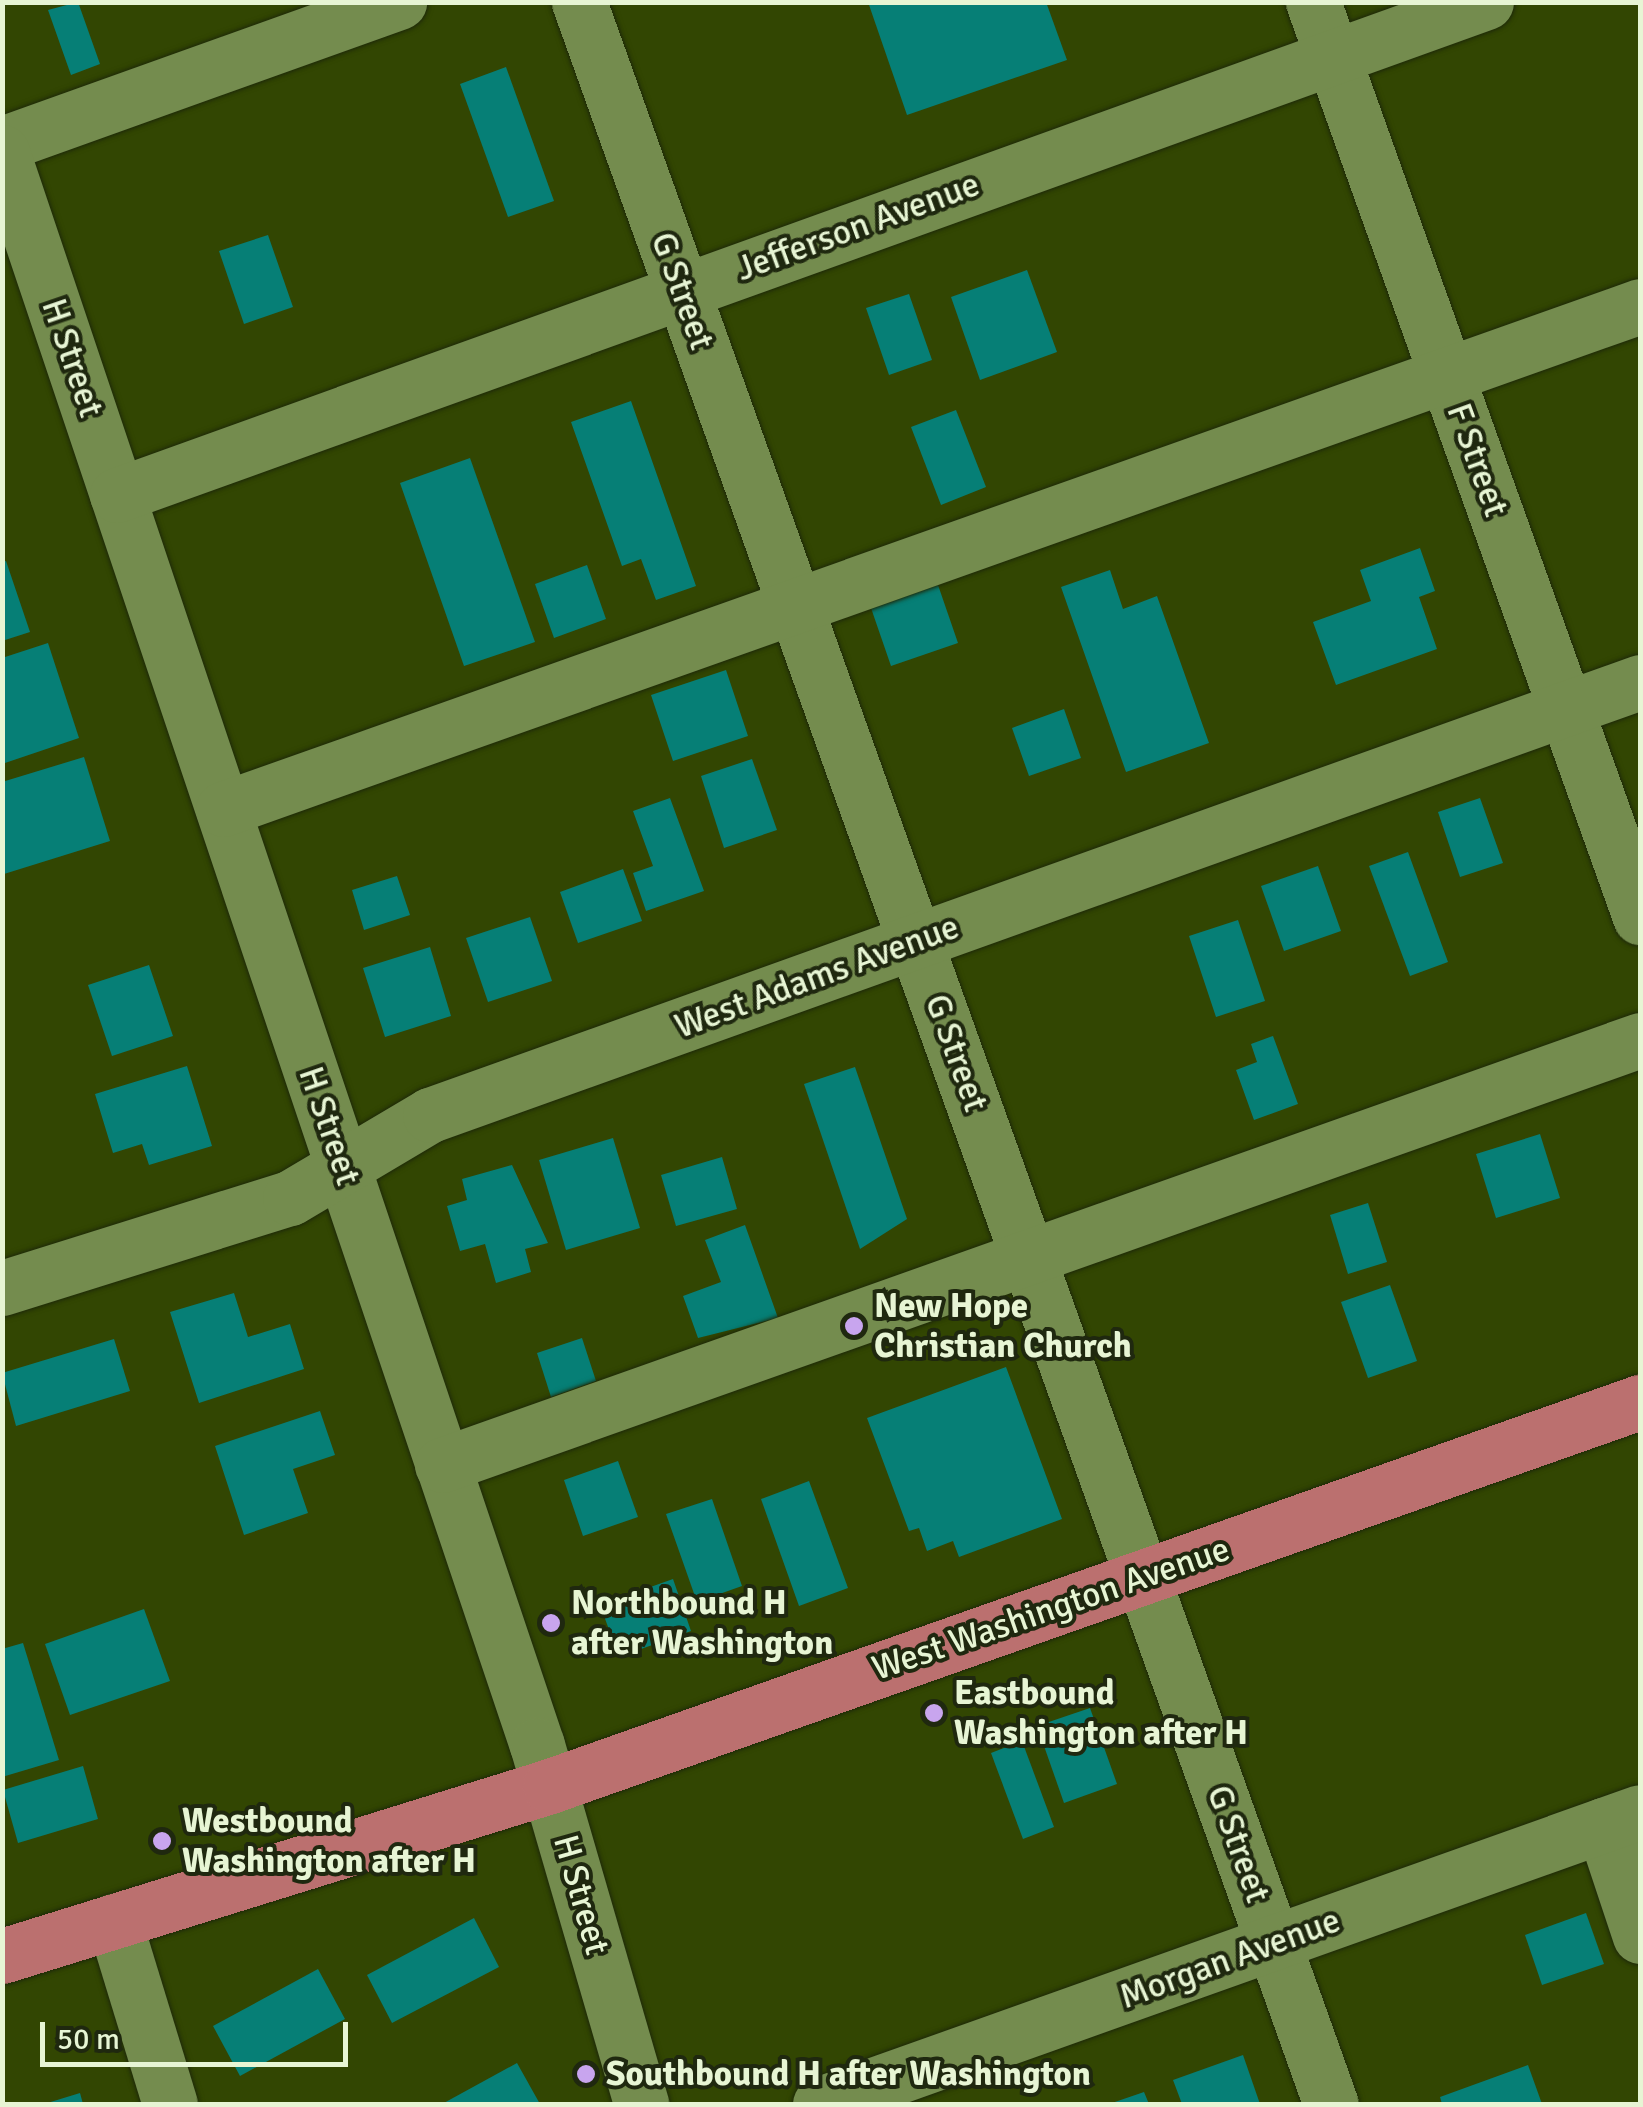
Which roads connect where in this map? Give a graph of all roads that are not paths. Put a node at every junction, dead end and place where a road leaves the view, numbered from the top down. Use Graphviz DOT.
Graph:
graph roads {
  1 [pos="399,2"];
  2 [pos="579,2"];
  3 [pos="1313,2"];
  4 [pos="1486,2"];
  5 [pos="1333,57"];
  6 [pos="2,144"];
  7 [pos="2,152"];
  8 [pos="682,290"];
  9 [pos="1640,306"];
  10 [pos="1446,375"];
  11 [pos="118,495"];
  12 [pos="796,607"];
  13 [pos="1640,682"];
  14 [pos="1566,709"];
  15 [pos="223,809"];
  16 [pos="1640,917"];
  17 [pos="916,941"];
  18 [pos="1640,1040"];
  19 [pos="342,1166"];
  20 [pos="1028,1258"];
  21 [pos="2,1288"];
  22 [pos="1640,1402"];
  23 [pos="442,1465"];
  24 [pos="1142,1577"];
  25 [pos="550,1786"];
  26 [pos="1622,1819"];
  27 [pos="114,1921"];
  28 [pos="1640,1936"];
  29 [pos="1274,1944"];
  30 [pos="2,1956"];
  31 [pos="170,2104"];
  32 [pos="641,2104"];
  33 [pos="820,2104"];
  34 [pos="1331,2104"];
  1 -- 6 [label="street"];
  2 -- 8 [label="street, G Street"];
  3 -- 5 [label="street, F Street"];
  4 -- 5 [label="street, Jefferson Avenue"];
  5 -- 8 [label="street, Jefferson Avenue"];
  5 -- 10 [label="street, F Street"];
  7 -- 11 [label="street, H Street"];
  8 -- 11 [label="street, Jefferson Avenue"];
  8 -- 12 [label="street, G Street"];
  9 -- 10 [label="street"];
  10 -- 12 [label="street"];
  10 -- 14 [label="street, F Street"];
  11 -- 15 [label="street, H Street"];
  12 -- 15 [label="street"];
  12 -- 17 [label="street, G Street"];
  13 -- 14 [label="street, West Adams Avenue"];
  14 -- 16 [label="street, F Street"];
  14 -- 17 [label="street, West Adams Avenue"];
  15 -- 19 [label="street, H Street"];
  17 -- 19 [label="street, West Adams Avenue"];
  17 -- 20 [label="street, G Street"];
  18 -- 20 [label="street"];
  19 -- 21 [label="street, West Adams Avenue"];
  19 -- 23 [label="street, H Street"];
  20 -- 23 [label="street"];
  20 -- 24 [label="street, G Street"];
  22 -- 24 [label="main road, West Washington Avenue"];
  23 -- 25 [label="street, H Street"];
  24 -- 25 [label="main road, West Washington Avenue"];
  24 -- 29 [label="street, G Street"];
  25 -- 27 [label="main road, West Washington Avenue"];
  25 -- 32 [label="street, H Street"];
  26 -- 28 [label="street"];
  26 -- 29 [label="street, Morgan Avenue"];
  27 -- 30 [label="main road, West Washington Avenue"];
  27 -- 31 [label="street"];
  29 -- 33 [label="street, Morgan Avenue"];
  29 -- 34 [label="street, G Street"];
}
